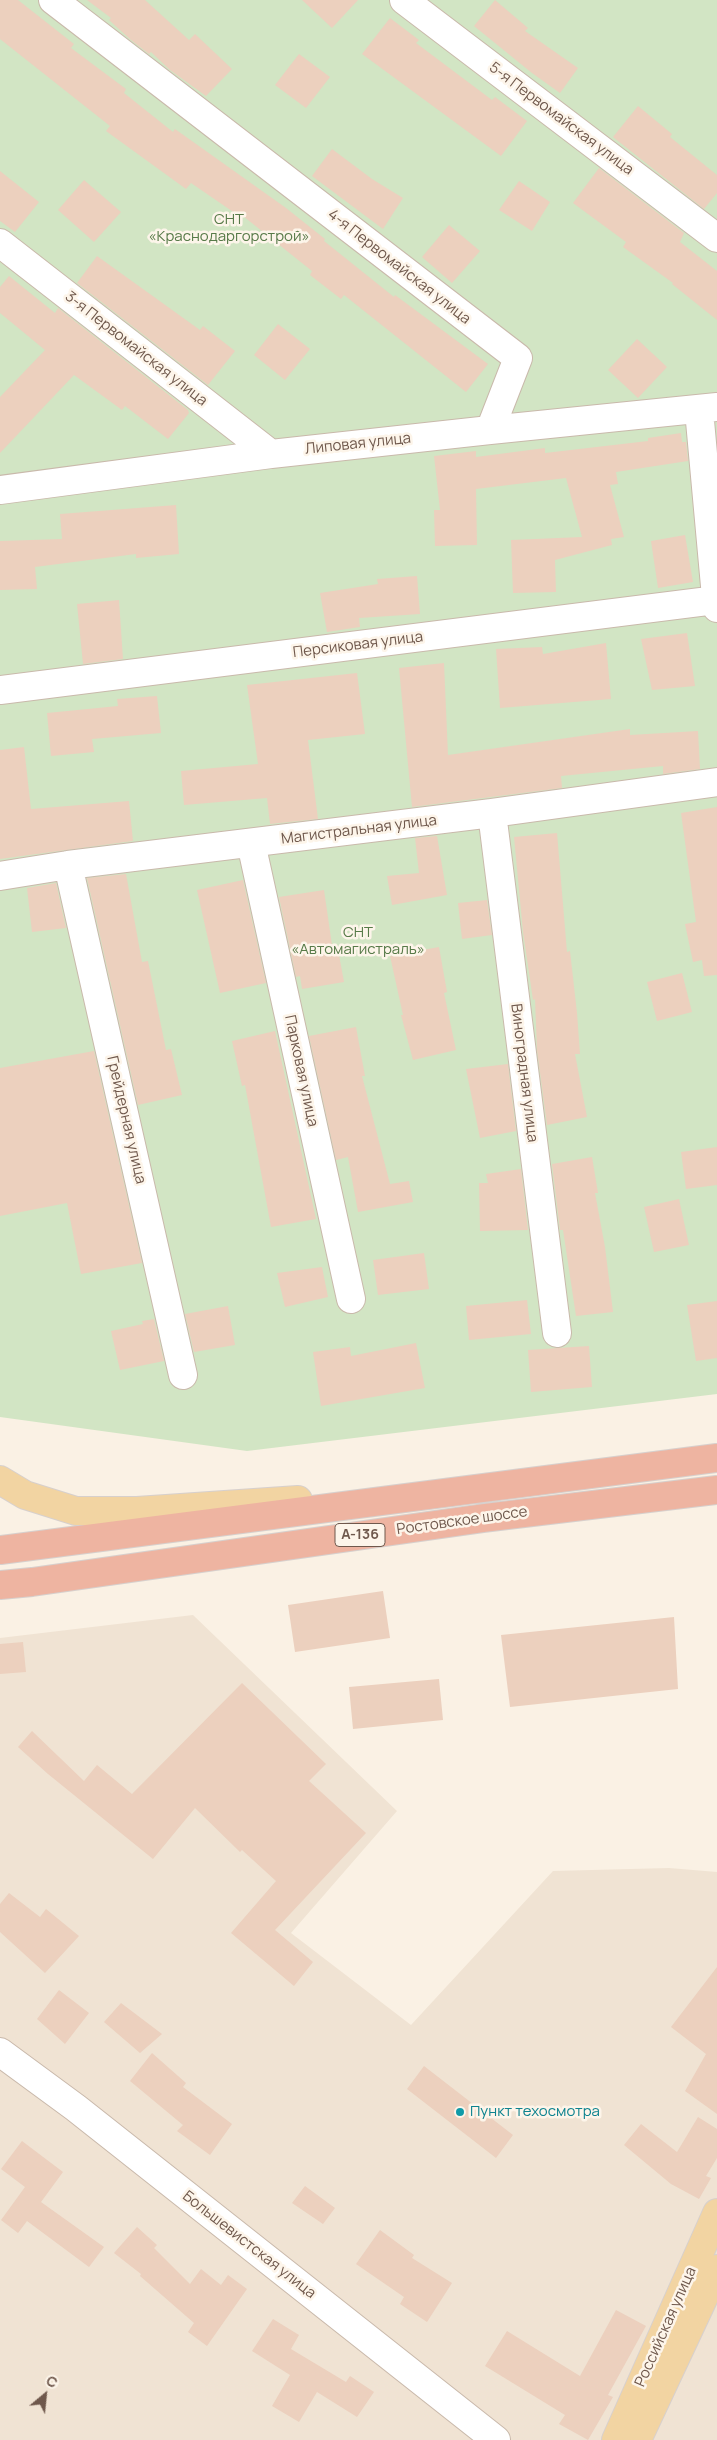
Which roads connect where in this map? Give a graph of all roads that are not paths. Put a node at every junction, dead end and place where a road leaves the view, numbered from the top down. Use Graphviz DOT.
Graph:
graph roads {
  1 [pos="53,0"];
  2 [pos="404,0"];
  3 [pos="717,238"];
  4 [pos="0,243"];
  5 [pos="708,409"];
  6 [pos="490,430"];
  7 [pos="271,454"];
  8 [pos="0,490"];
  9 [pos="717,603"];
  10 [pos="0,690"];
  11 [pos="717,782"];
  12 [pos="492,813"];
  13 [pos="251,843"];
  14 [pos="68,865"];
  15 [pos="0,876"];
  16 [pos="351,1299"];
  17 [pos="557,1333"];
  18 [pos="183,1376"];
  19 [pos="717,1458"];
  20 [pos="0,1480"];
  21 [pos="717,1490"];
  22 [pos="459,1491"];
  23 [pos="0,1550"];
  24 [pos="1,1584"];
  25 [pos="0,2052"];
  26 [pos="717,2213"];
  27 [pos="717,2269"];
  28 [pos="496,2440"];
  29 [pos="616,2440"];
  30 [pos="637,2440"];
  1 -- 6 [label="street, 4-я Первомайская улица"];
  2 -- 3 [label="street, 5-я Первомайская улица"];
  4 -- 7 [label="street, 3-я Первомайская улица"];
  5 -- 6 [label="street, Липовая улица"];
  5 -- 9 [label="street"];
  6 -- 7 [label="street, Липовая улица"];
  7 -- 8 [label="street, Липовая улица"];
  9 -- 10 [label="street, Персиковая улица"];
  11 -- 12 [label="street, Магистральная улица"];
  12 -- 13 [label="street, Магистральная улица"];
  12 -- 17 [label="street, Виноградная улица"];
  13 -- 14 [label="street, Магистральная улица"];
  13 -- 16 [label="street, Парковая улица"];
  14 -- 15 [label="street, Магистральная улица"];
  14 -- 18 [label="street, Грейдерная улица"];
  19 -- 22 [label="highway, Ростовское шоссе / А-136"];
  20 -- 22 [label="main road, А-136"];
  21 -- 24 [label="highway, Ростовское шоссе / А-136"];
  22 -- 23 [label="highway, Ростовское шоссе / А-136"];
  25 -- 28 [label="street, Большевистская улица"];
  26 -- 29 [label="main road, Российская улица"];
  27 -- 30 [label="main road, Российская улица"];
}
